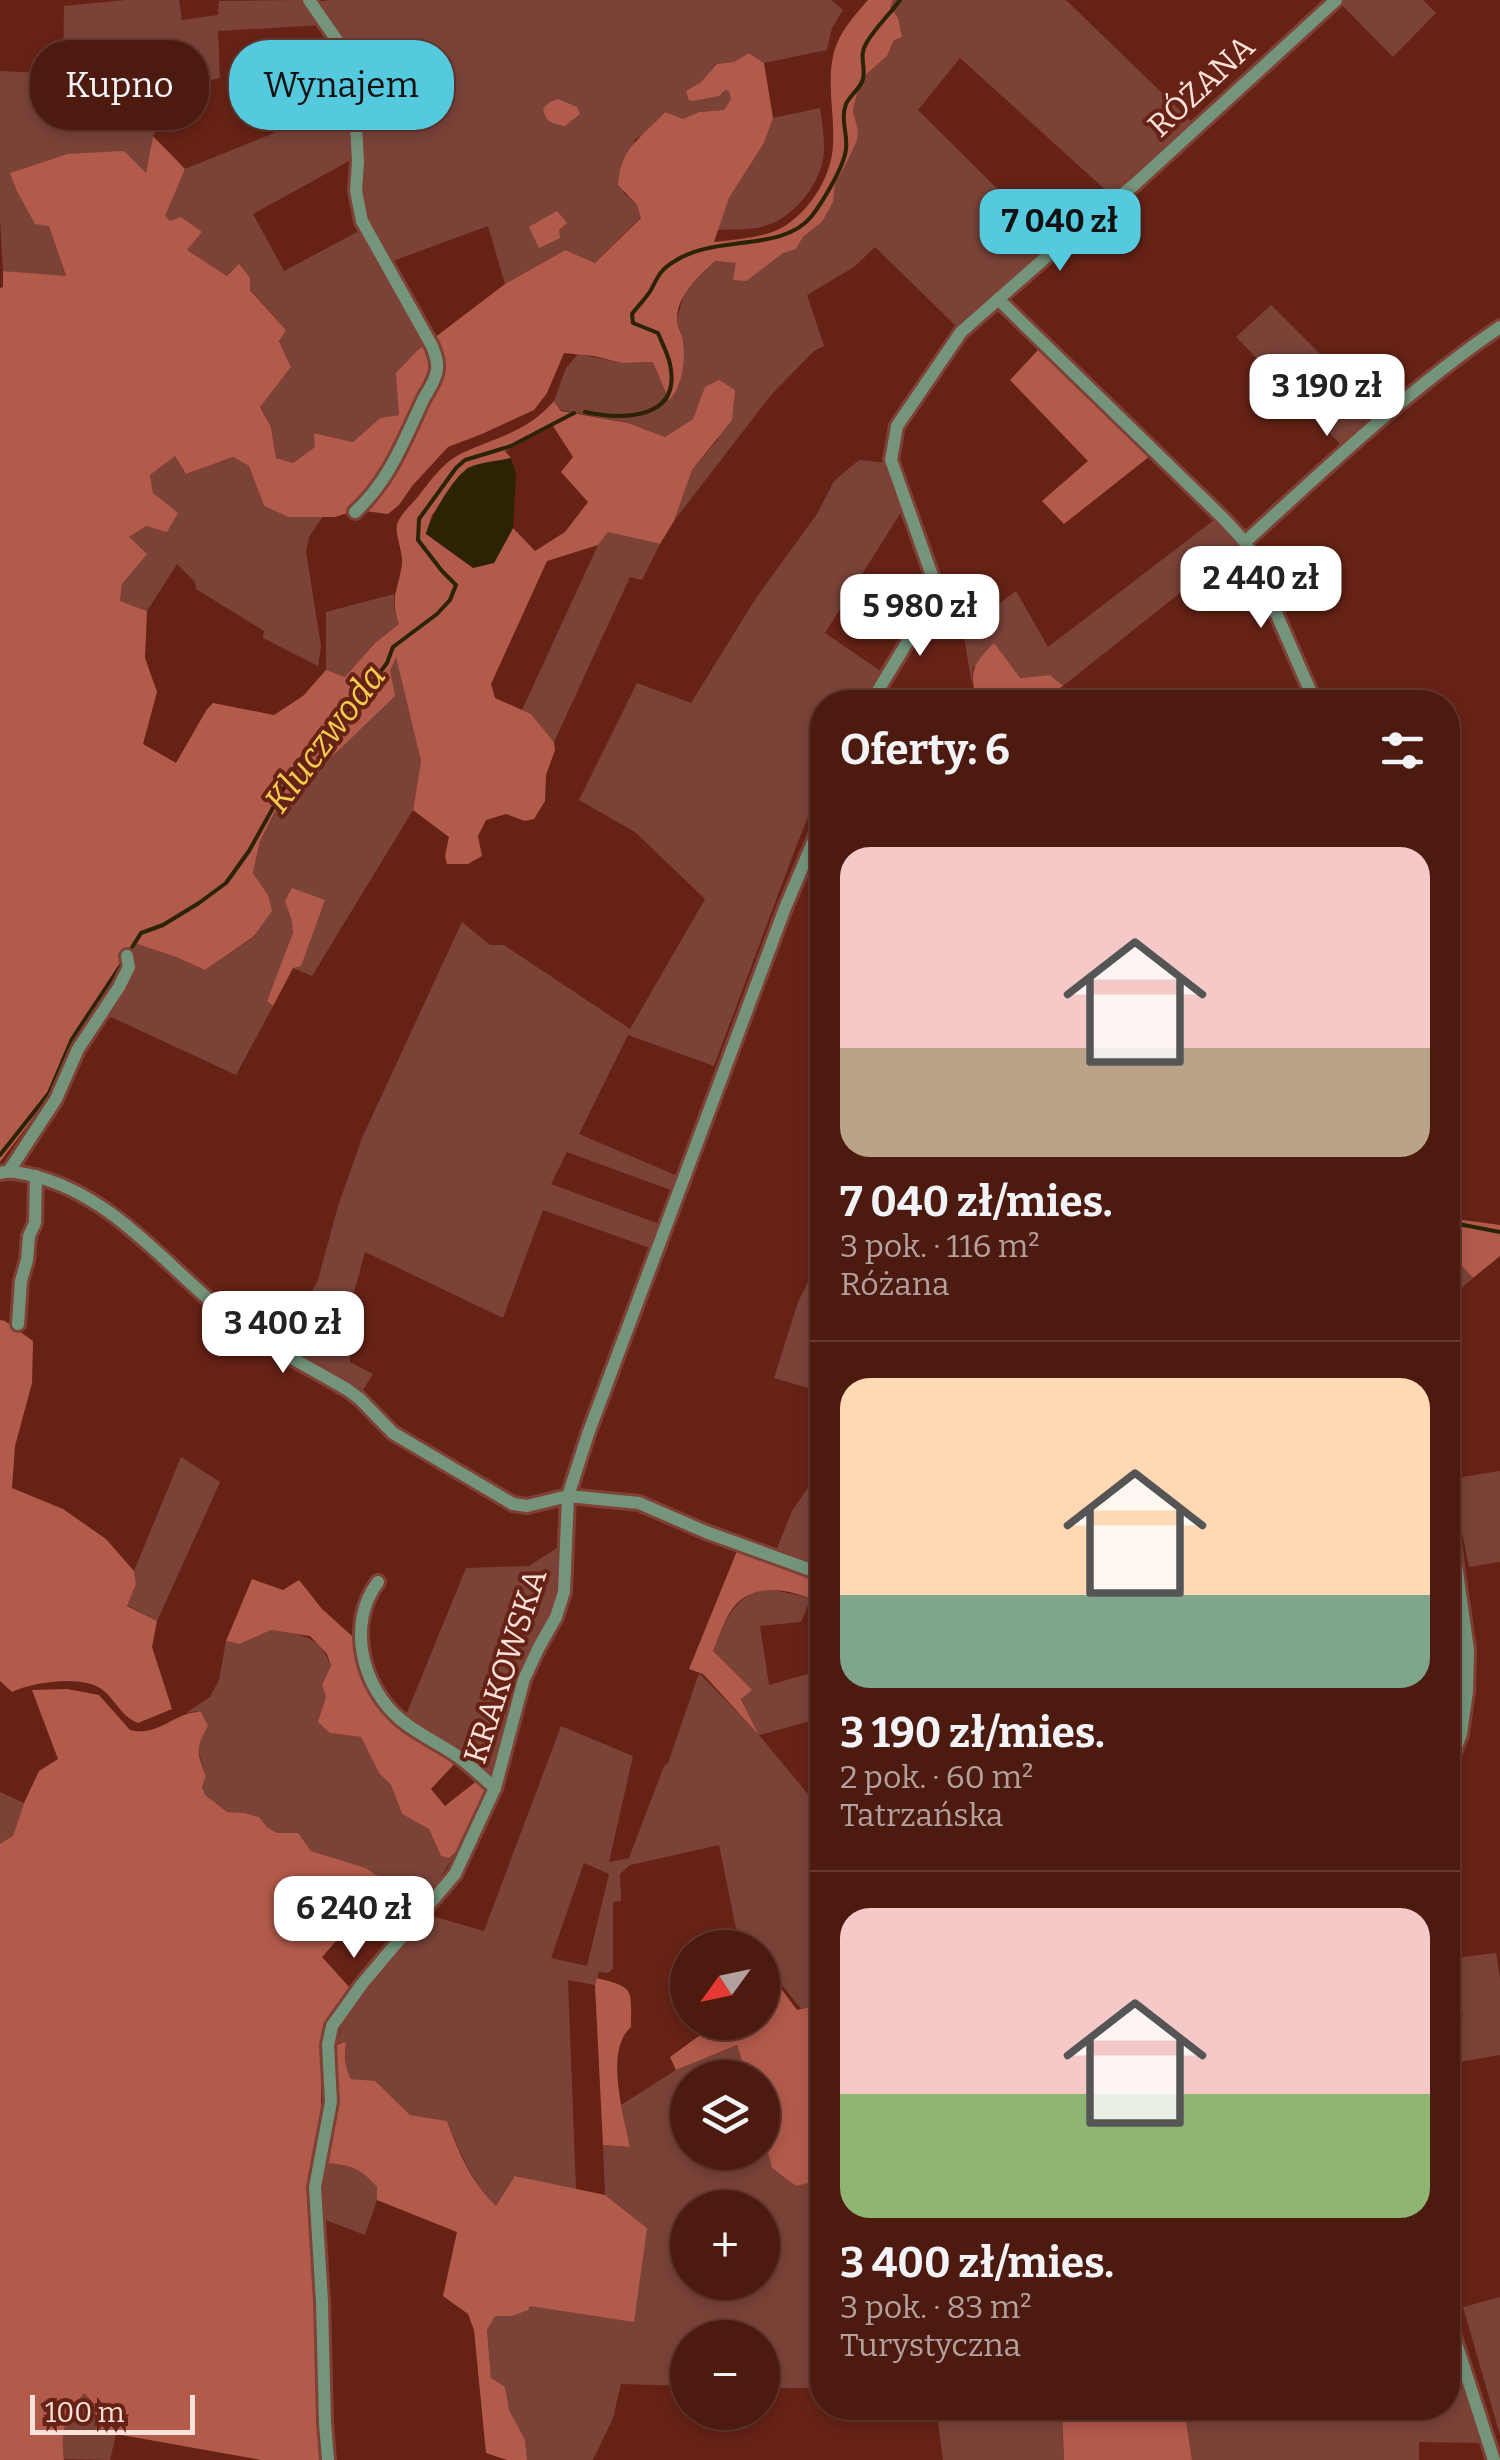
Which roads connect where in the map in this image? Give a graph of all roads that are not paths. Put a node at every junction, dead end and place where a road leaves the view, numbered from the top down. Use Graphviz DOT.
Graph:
graph roads {
  1 [pos="310,0"];
  2 [pos="1336,0"];
  3 [pos="998,299"];
  4 [pos="1500,327"];
  5 [pos="355,512"];
  6 [pos="1245,542"];
  7 [pos="877,690"];
  8 [pos="1310,690"];
  9 [pos="810,849"];
  10 [pos="127,956"];
  11 [pos="4,1172"];
  12 [pos="36,1176"];
  13 [pos="18,1324"];
  14 [pos="568,1496"];
  15 [pos="810,1570"];
  16 [pos="378,1582"];
  17 [pos="1460,1593"];
  18 [pos="1460,1737"];
  19 [pos="495,1788"];
  20 [pos="1460,2355"];
  21 [pos="328,2460"];
  22 [pos="1494,2460"];
  1 -- 5 [label="street"];
  2 -- 3 [label="street, RÓŻANA"];
  3 -- 6 [label="street"];
  3 -- 7 [label="street, RÓŻANA"];
  4 -- 6 [label="street"];
  6 -- 8 [label="street"];
  9 -- 14 [label="street, KRAKOWSKA"];
  10 -- 11 [label="street"];
  11 -- 12 [label="street"];
  12 -- 13 [label="street"];
  12 -- 14 [label="street"];
  14 -- 15 [label="street"];
  14 -- 19 [label="street, KRAKOWSKA"];
  16 -- 19 [label="street"];
  17 -- 18 [label="street"];
  19 -- 21 [label="street, KRAKOWSKA"];
  20 -- 22 [label="street"];
}
